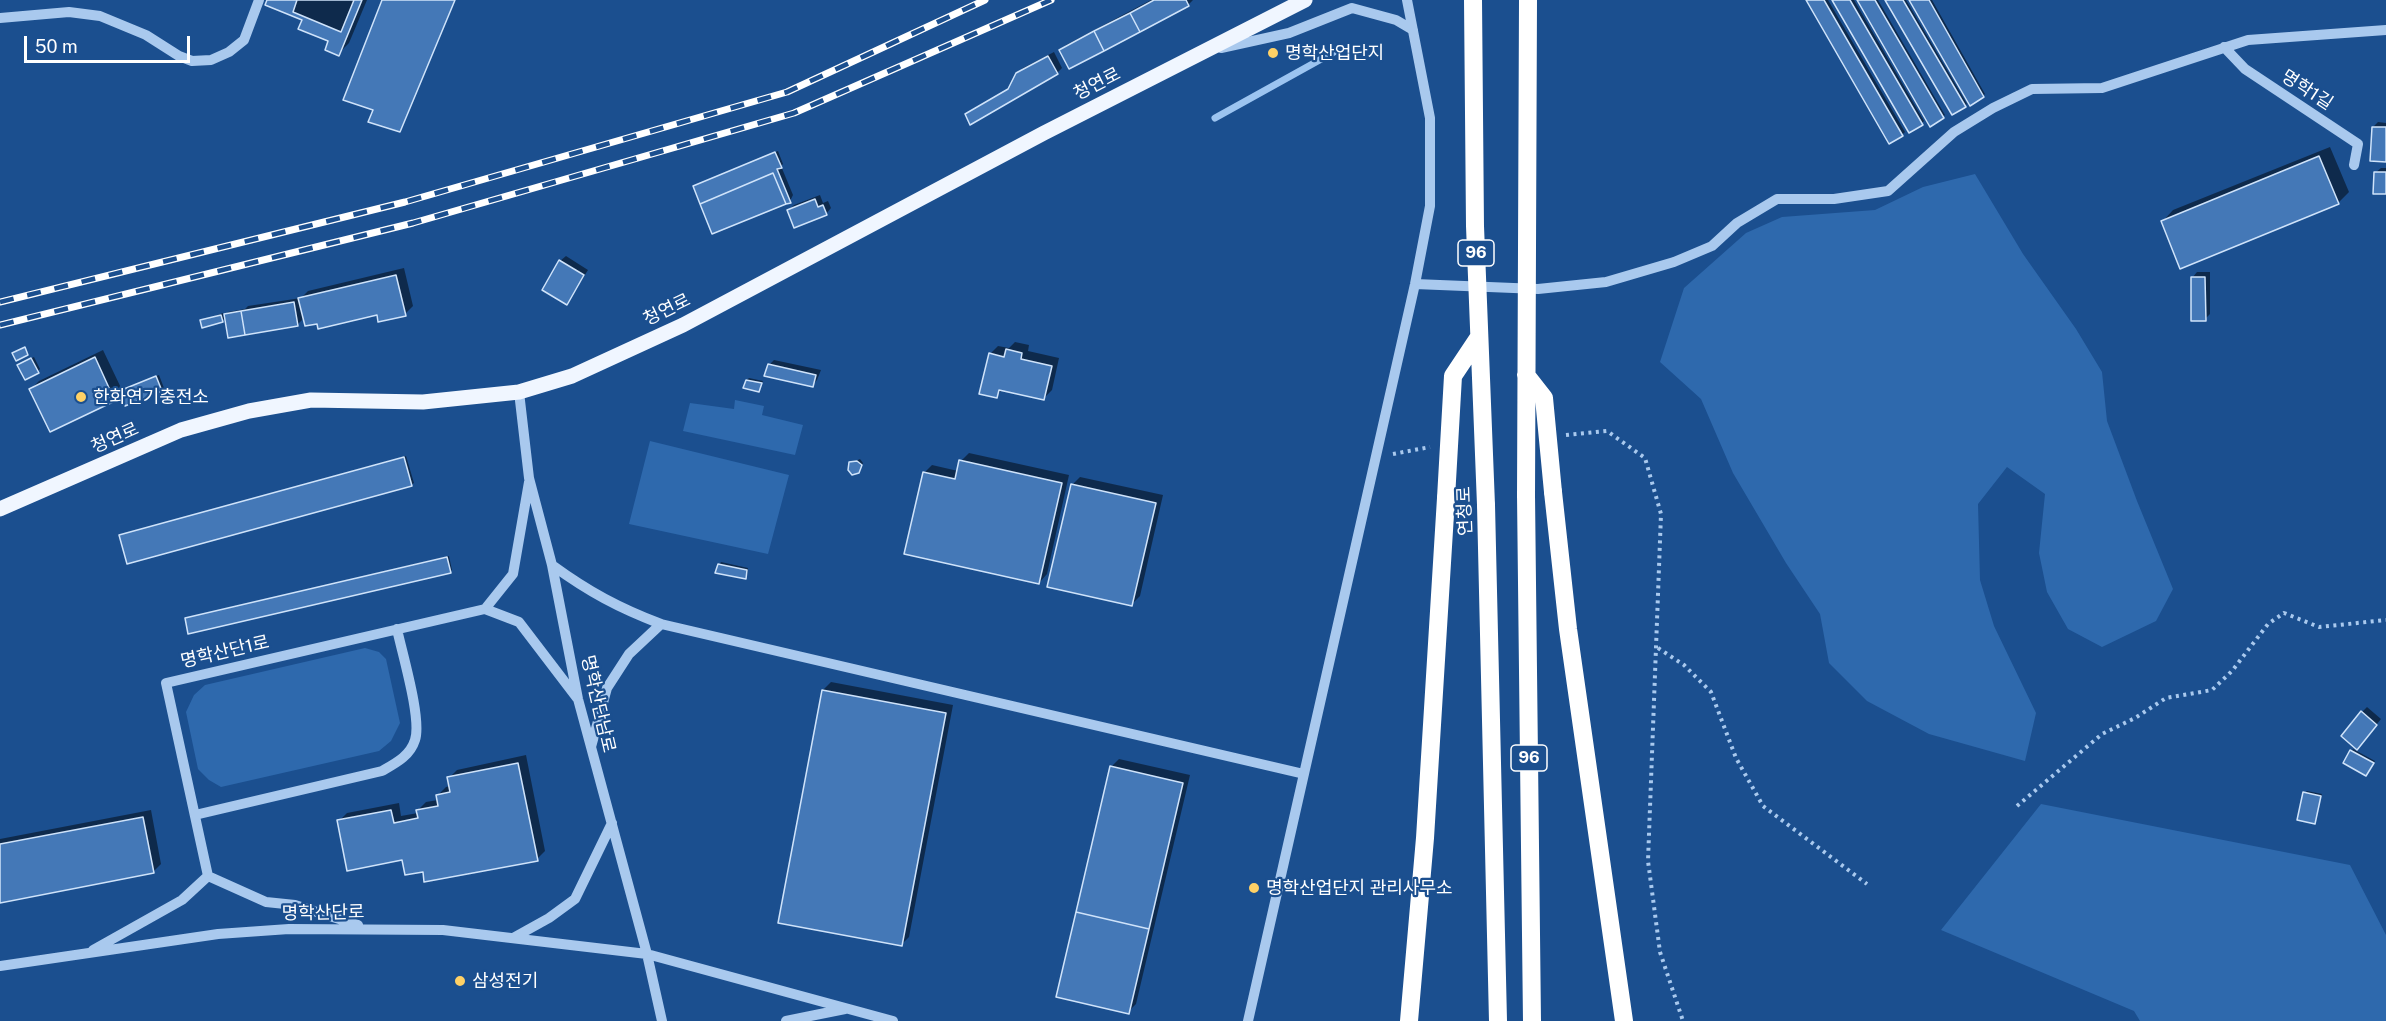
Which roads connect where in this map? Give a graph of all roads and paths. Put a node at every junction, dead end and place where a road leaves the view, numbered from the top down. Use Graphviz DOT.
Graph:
graph roads {
  1 [pos="259,0"];
  2 [pos="1305,0"];
  3 [pos="1407,0"];
  4 [pos="1473,0"];
  5 [pos="1528,0"];
  6 [pos="0,18"];
  7 [pos="1413,30"];
  8 [pos="2386,30"];
  9 [pos="2224,47"];
  10 [pos="1203,52"];
  11 [pos="2354,165"];
  12 [pos="1415,284"];
  13 [pos="1479,337"];
  14 [pos="1526,375"];
  15 [pos="519,392"];
  16 [pos="1561,435"];
  17 [pos="1433,447"];
  18 [pos="1375,458"];
  19 [pos="529,478"];
  20 [pos="0,509"];
  21 [pos="552,566"];
  22 [pos="485,609"];
  23 [pos="2386,620"];
  24 [pos="661,624"];
  25 [pos="397,629"];
  26 [pos="1657,648"];
  27 [pos="578,699"];
  28 [pos="591,747"];
  29 [pos="1304,774"];
  30 [pos="2017,806"];
  31 [pos="195,816"];
  32 [pos="612,823"];
  33 [pos="208,876"];
  34 [pos="1867,884"];
  35 [pos="369,928"];
  36 [pos="513,938"];
  37 [pos="88,953"];
  38 [pos="647,954"];
  39 [pos="0,966"];
  40 [pos="1253,1002"];
  41 [pos="847,1009"];
  42 [pos="662,1021"];
  43 [pos="786,1021"];
  44 [pos="893,1021"];
  45 [pos="1240,1021"];
  46 [pos="1248,1021"];
  47 [pos="1255,1021"];
  48 [pos="1409,1021"];
  49 [pos="1498,1021"];
  50 [pos="1532,1021"];
  51 [pos="1624,1021"];
  52 [pos="1683,1021"];
  1 -- 6 [label="street"];
  2 -- 10 [label="main road, 청연로"];
  3 -- 7 [label="street"];
  4 -- 13 [label="highway, 연청로 / 96, bridge"];
  5 -- 14 [label="highway, 96, bridge"];
  7 -- 10 [label="street"];
  7 -- 12 [label="street"];
  8 -- 9 [label="street"];
  9 -- 11 [label="street, 명학1길"];
  9 -- 12 [label="street"];
  10 -- 15 [label="main road, 청연로"];
  12 -- 18 [label="street"];
  13 -- 48 [label="highway, bridge"];
  13 -- 49 [label="highway, 연청로 / 96, bridge"];
  14 -- 50 [label="highway, 96, bridge"];
  14 -- 51 [label="highway, bridge"];
  15 -- 19 [label="street, 명학산단남로"];
  15 -- 20 [label="main road, 청연로"];
  16 -- 26 [label="path"];
  17 -- 18 [label="path"];
  18 -- 29 [label="street"];
  19 -- 21 [label="street, 명학산단남로"];
  19 -- 22 [label="street"];
  21 -- 24 [label="street"];
  21 -- 27 [label="street, 명학산단남로"];
  22 -- 25 [label="street, 명학산단1로"];
  22 -- 27 [label="street"];
  23 -- 30 [label="path"];
  24 -- 28 [label="street"];
  24 -- 29 [label="street"];
  25 -- 31 [label="street"];
  25 -- 31 [label="street, 명학산단1로"];
  26 -- 34 [label="path"];
  26 -- 52 [label="path"];
  27 -- 28 [label="street, 명학산단남로"];
  28 -- 32 [label="street, 명학산단남로"];
  29 -- 40 [label="street"];
  31 -- 33 [label="street, 명학산단1로"];
  32 -- 36 [label="street"];
  32 -- 38 [label="street, 명학산단남로"];
  33 -- 35 [label="street"];
  33 -- 37 [label="street"];
  35 -- 36 [label="street, 명학산단로"];
  35 -- 37 [label="street, 명학산단로"];
  36 -- 38 [label="street, 명학산단로"];
  37 -- 39 [label="street, 명학산단로"];
  38 -- 41 [label="street, 명학산단로"];
  38 -- 42 [label="street, 명학산단남로"];
  40 -- 45 [label="street"];
  40 -- 46 [label="street"];
  40 -- 47 [label="street"];
  41 -- 43 [label="street"];
  41 -- 44 [label="street, 명학산단로"];
}
